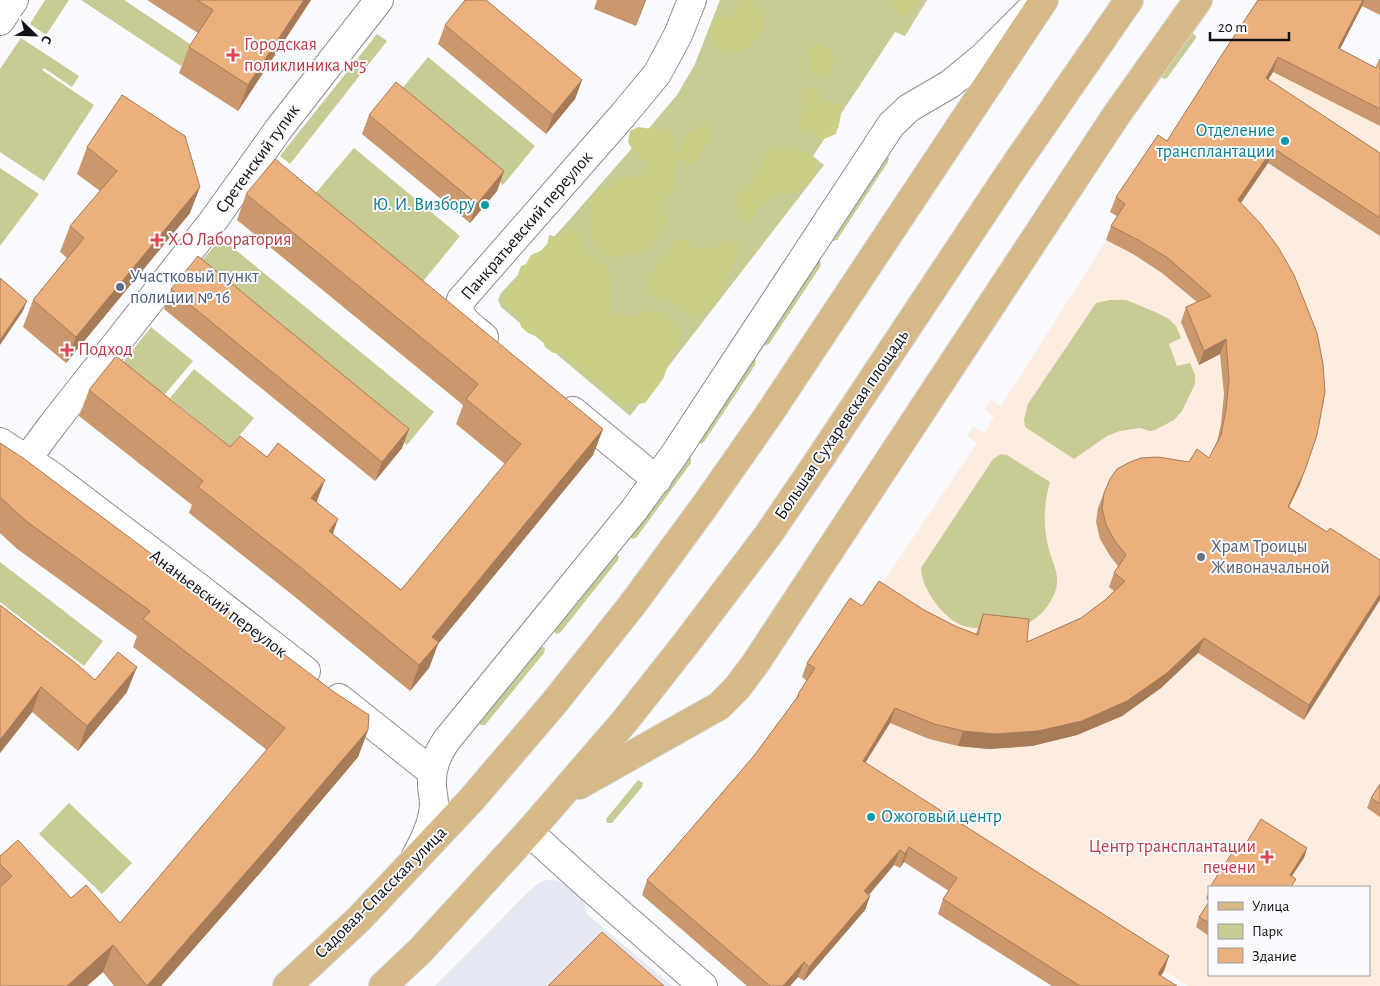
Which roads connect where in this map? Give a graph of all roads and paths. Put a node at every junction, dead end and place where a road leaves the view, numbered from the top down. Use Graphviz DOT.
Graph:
graph roads {
  1 [pos="14,0"];
  2 [pos="379,0"];
  3 [pos="692,0"];
  4 [pos="1042,0"];
  5 [pos="1129,0"];
  6 [pos="1198,0"];
  7 [pos="0,21"];
  8 [pos="506,356"];
  9 [pos="557,398"];
  10 [pos="0,442"];
  11 [pos="28,459"];
  12 [pos="657,480"];
  13 [pos="432,772"];
  14 [pos="564,792"];
  15 [pos="530,832"];
  16 [pos="414,862"];
  17 [pos="287,986"];
  18 [pos="383,986"];
  19 [pos="703,986"];
  1 -- 7 [label="street"];
  2 -- 11 [label="street, Сретенский тупик"];
  3 -- 8 [label="street, Панкратьевский переулок"];
  4 -- 12 [label="street"];
  4 -- 16 [label="main road, Садовая-Спасская улица"];
  5 -- 14 [label="main road, Большая Сухаревская площадь"];
  6 -- 14 [label="main road"];
  9 -- 12 [label="street"];
  10 -- 11 [label="street, Ананьевский переулок"];
  11 -- 13 [label="street, Ананьевский переулок"];
  12 -- 13 [label="street"];
  13 -- 16 [label="street"];
  14 -- 15 [label="main road, Большая Сухаревская площадь"];
  15 -- 18 [label="main road"];
  15 -- 19 [label="street"];
  16 -- 17 [label="main road, Садовая-Спасская улица"];
}
